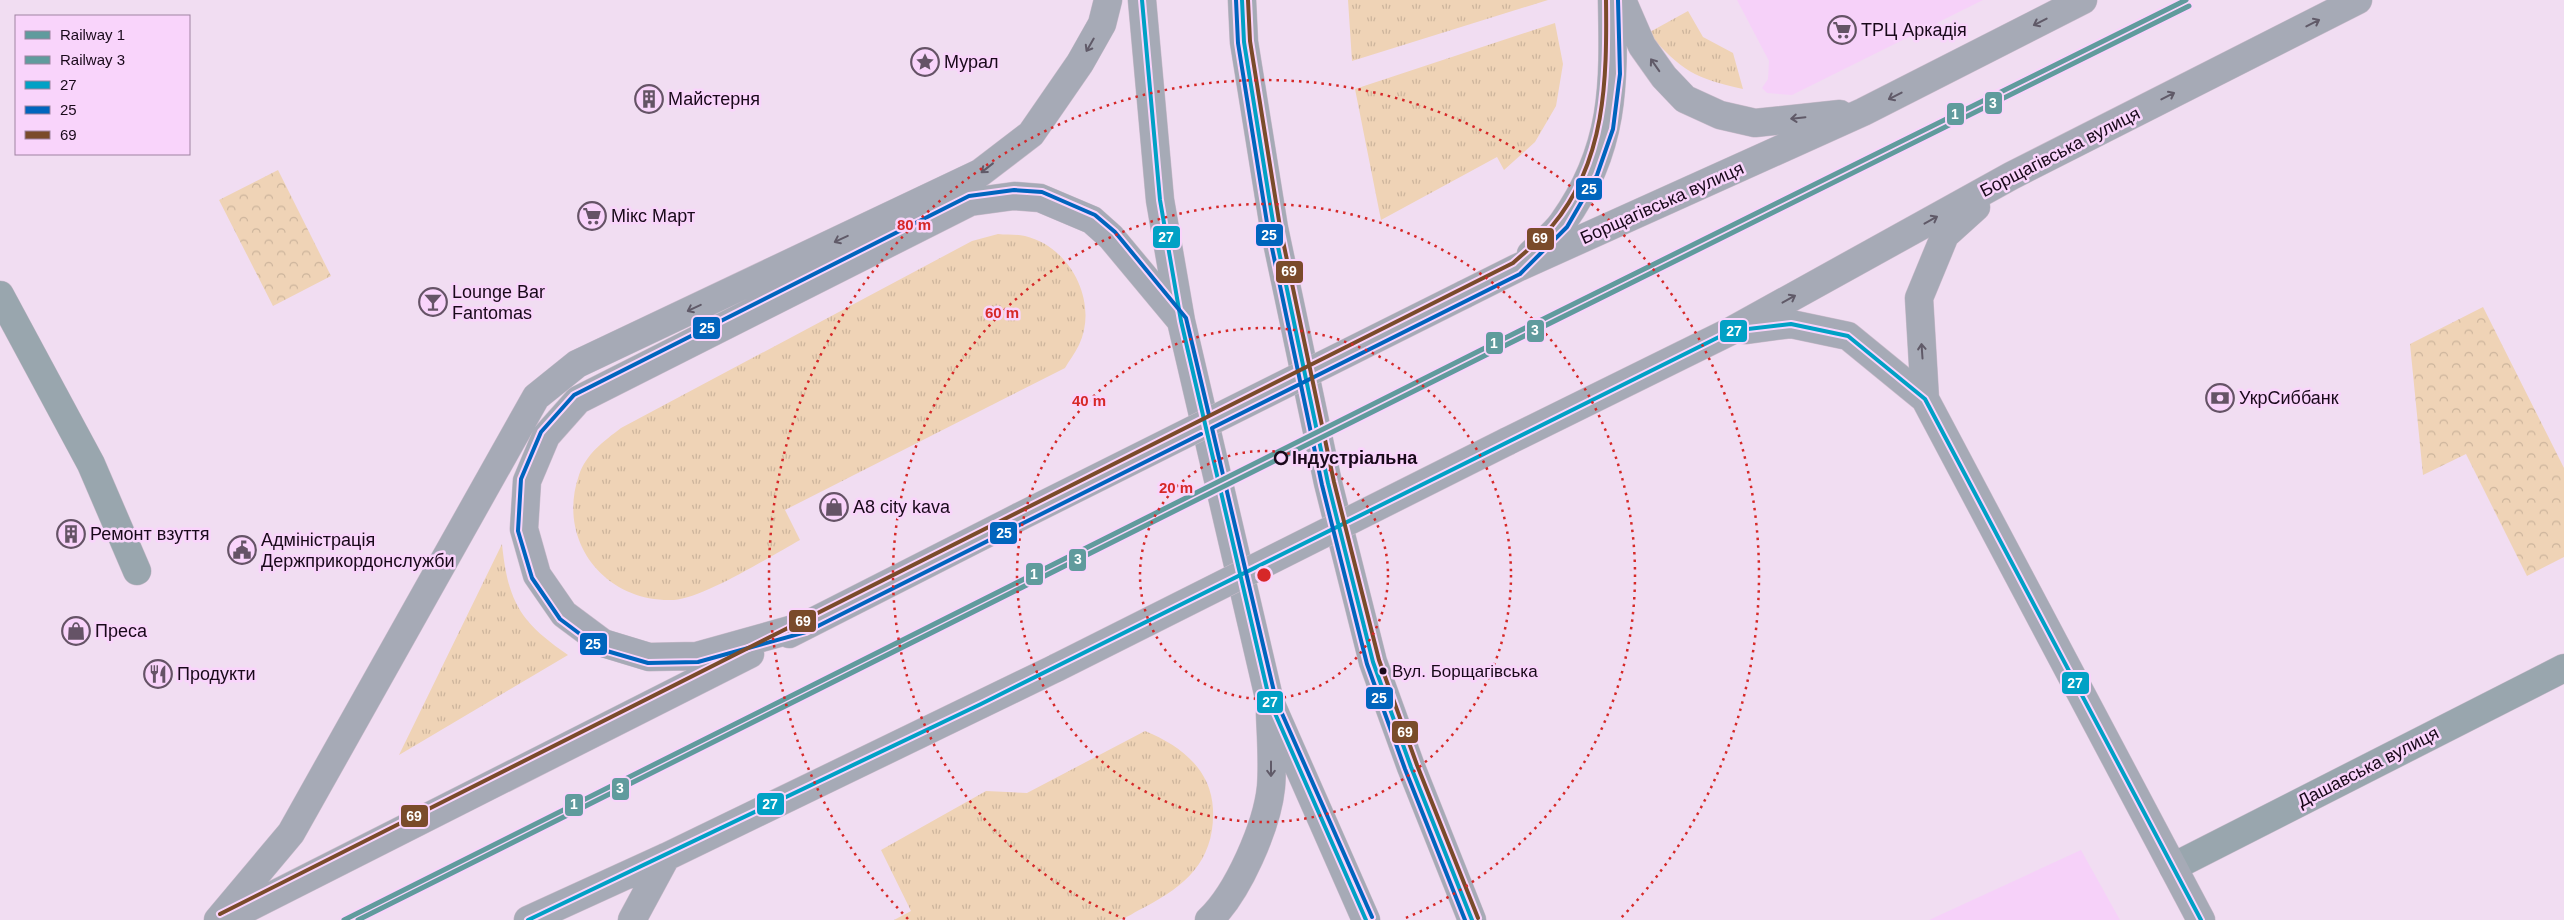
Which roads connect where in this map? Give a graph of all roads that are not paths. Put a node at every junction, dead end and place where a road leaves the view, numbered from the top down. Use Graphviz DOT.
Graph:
graph roads {
  1 [pos="1108,0"];
  2 [pos="1142,0"];
  3 [pos="1242,0"];
  4 [pos="1612,0"];
  5 [pos="1622,0"];
  6 [pos="2083,0"];
  7 [pos="2358,0"];
  8 [pos="1864,112"];
  9 [pos="2011,176"];
  10 [pos="1517,268"];
  11 [pos="0,294"];
  12 [pos="1181,321"];
  13 [pos="1731,331"];
  14 [pos="1925,399"];
  15 [pos="137,571"];
  16 [pos="804,626"];
  17 [pos="2564,668"];
  18 [pos="1270,702"];
  19 [pos="666,857"];
  20 [pos="2172,867"];
  21 [pos="218,920"];
  22 [pos="223,920"];
  23 [pos="528,920"];
  24 [pos="632,920"];
  25 [pos="1210,920"];
  26 [pos="1366,920"];
  27 [pos="1472,920"];
  28 [pos="2200,920"];
  1 -- 21 [label="main road, one-way"];
  2 -- 12 [label="main road"];
  3 -- 27 [label="main road"];
  4 -- 10 [label="main road"];
  8 -- 5 [label="main road, one-way"];
  6 -- 8 [label="main road, Борщагівська вулиця, one-way"];
  9 -- 7 [label="main road, Борщагівська вулиця, one-way"];
  8 -- 10 [label="main road, Борщагівська вулиця"];
  13 -- 9 [label="main road, Борщагівська вулиця, one-way"];
  14 -- 9 [label="main road, one-way"];
  10 -- 16 [label="main road, Борщагівська вулиця, bridge"];
  11 -- 15 [label="street"];
  12 -- 16 [label="main road"];
  12 -- 18 [label="main road"];
  13 -- 14 [label="main road"];
  13 -- 19 [label="main road, Борщагівська вулиця, bridge"];
  14 -- 20 [label="main road"];
  16 -- 22 [label="main road, Борщагівська вулиця"];
  17 -- 20 [label="street, Дашавська вулиця"];
  18 -- 25 [label="main road, one-way"];
  18 -- 26 [label="main road"];
  19 -- 23 [label="main road, Борщагівська вулиця"];
  19 -- 24 [label="main road"];
  20 -- 28 [label="main road"];
}
